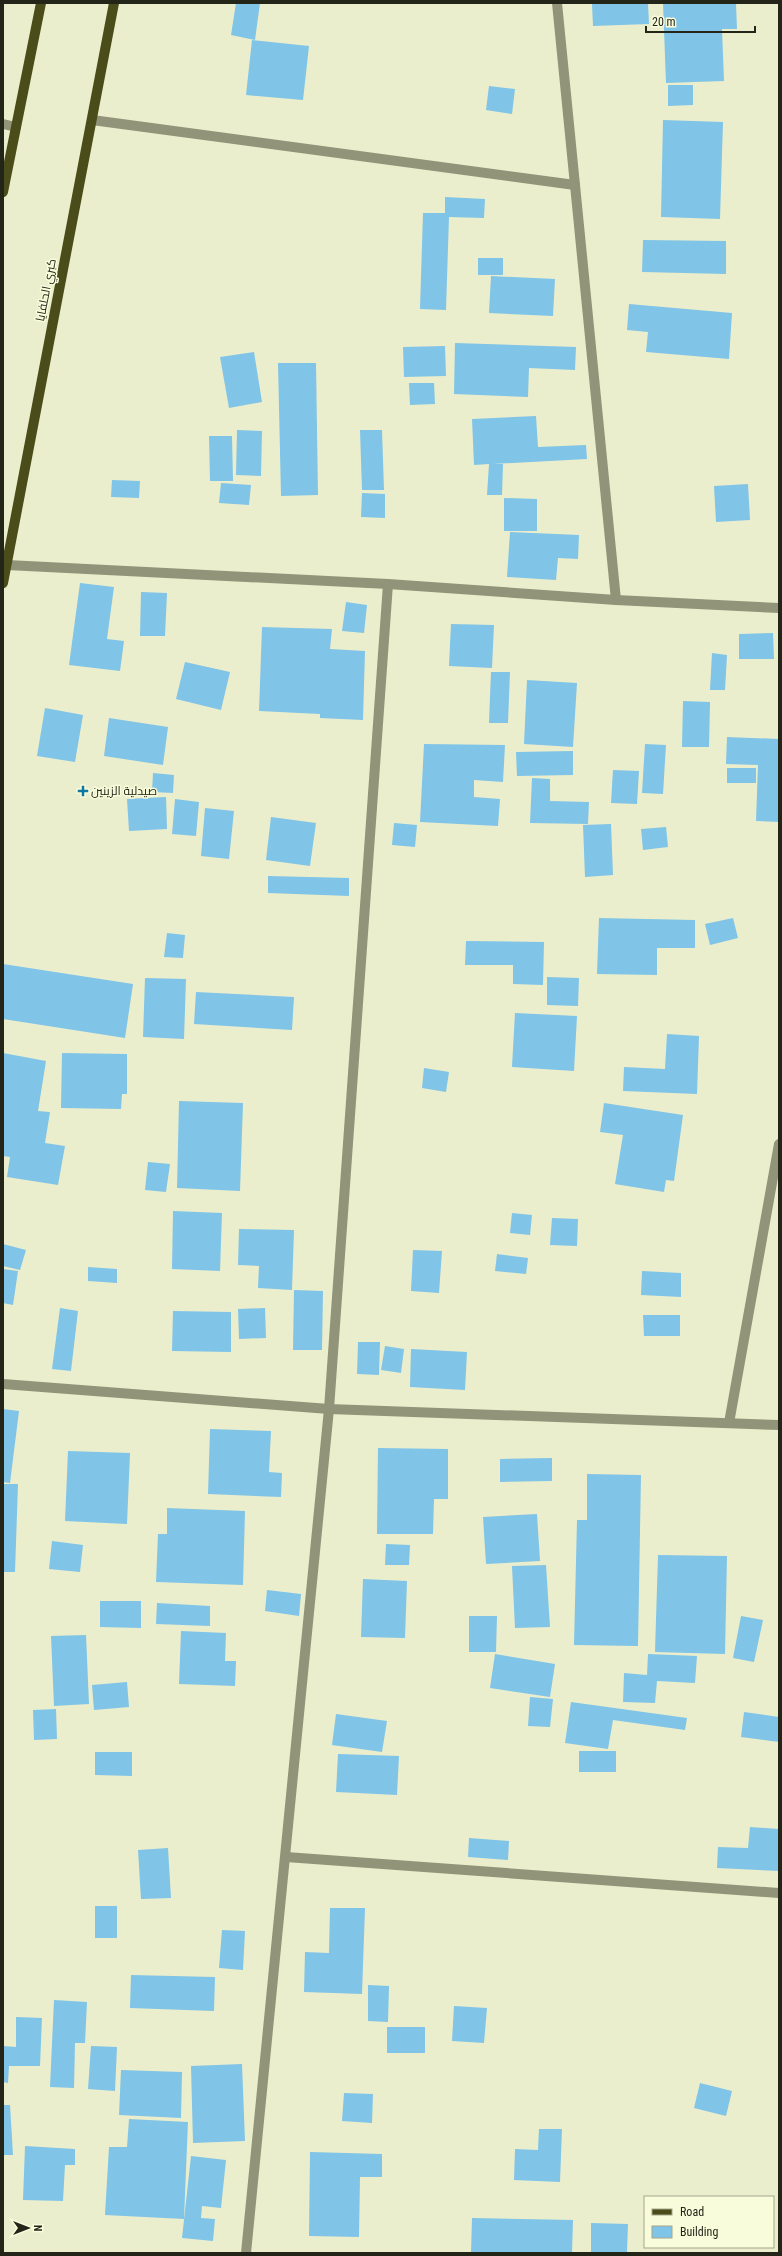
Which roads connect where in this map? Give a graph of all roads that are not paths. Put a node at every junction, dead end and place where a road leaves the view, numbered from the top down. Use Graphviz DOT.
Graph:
graph roads {
  1 [pos="41,3"];
  2 [pos="114,3"];
  3 [pos="557,3"];
  4 [pos="92,120"];
  5 [pos="3,124"];
  6 [pos="16,127"];
  7 [pos="575,185"];
  8 [pos="3,192"];
  9 [pos="7,564"];
  10 [pos="3,583"];
  11 [pos="388,584"];
  12 [pos="616,600"];
  13 [pos="779,608"];
  14 [pos="779,1144"];
  15 [pos="3,1384"];
  16 [pos="329,1409"];
  17 [pos="729,1423"];
  18 [pos="779,1425"];
  19 [pos="286,1857"];
  20 [pos="779,1893"];
  21 [pos="246,2253"];
  1 -- 6 [label="main road"];
  2 -- 4 [label="main road, كبري الحلفايا"];
  3 -- 7 [label="street"];
  4 -- 7 [label="street"];
  4 -- 9 [label="main road, كبري الحلفايا"];
  5 -- 6 [label="street"];
  6 -- 8 [label="main road"];
  7 -- 12 [label="street"];
  9 -- 10 [label="main road, كبري الحلفايا"];
  9 -- 11 [label="street"];
  11 -- 12 [label="street"];
  11 -- 16 [label="street"];
  12 -- 13 [label="street"];
  14 -- 17 [label="street"];
  15 -- 16 [label="street"];
  16 -- 17 [label="street"];
  16 -- 19 [label="street"];
  17 -- 18 [label="street"];
  19 -- 20 [label="street"];
  19 -- 21 [label="street"];
}
